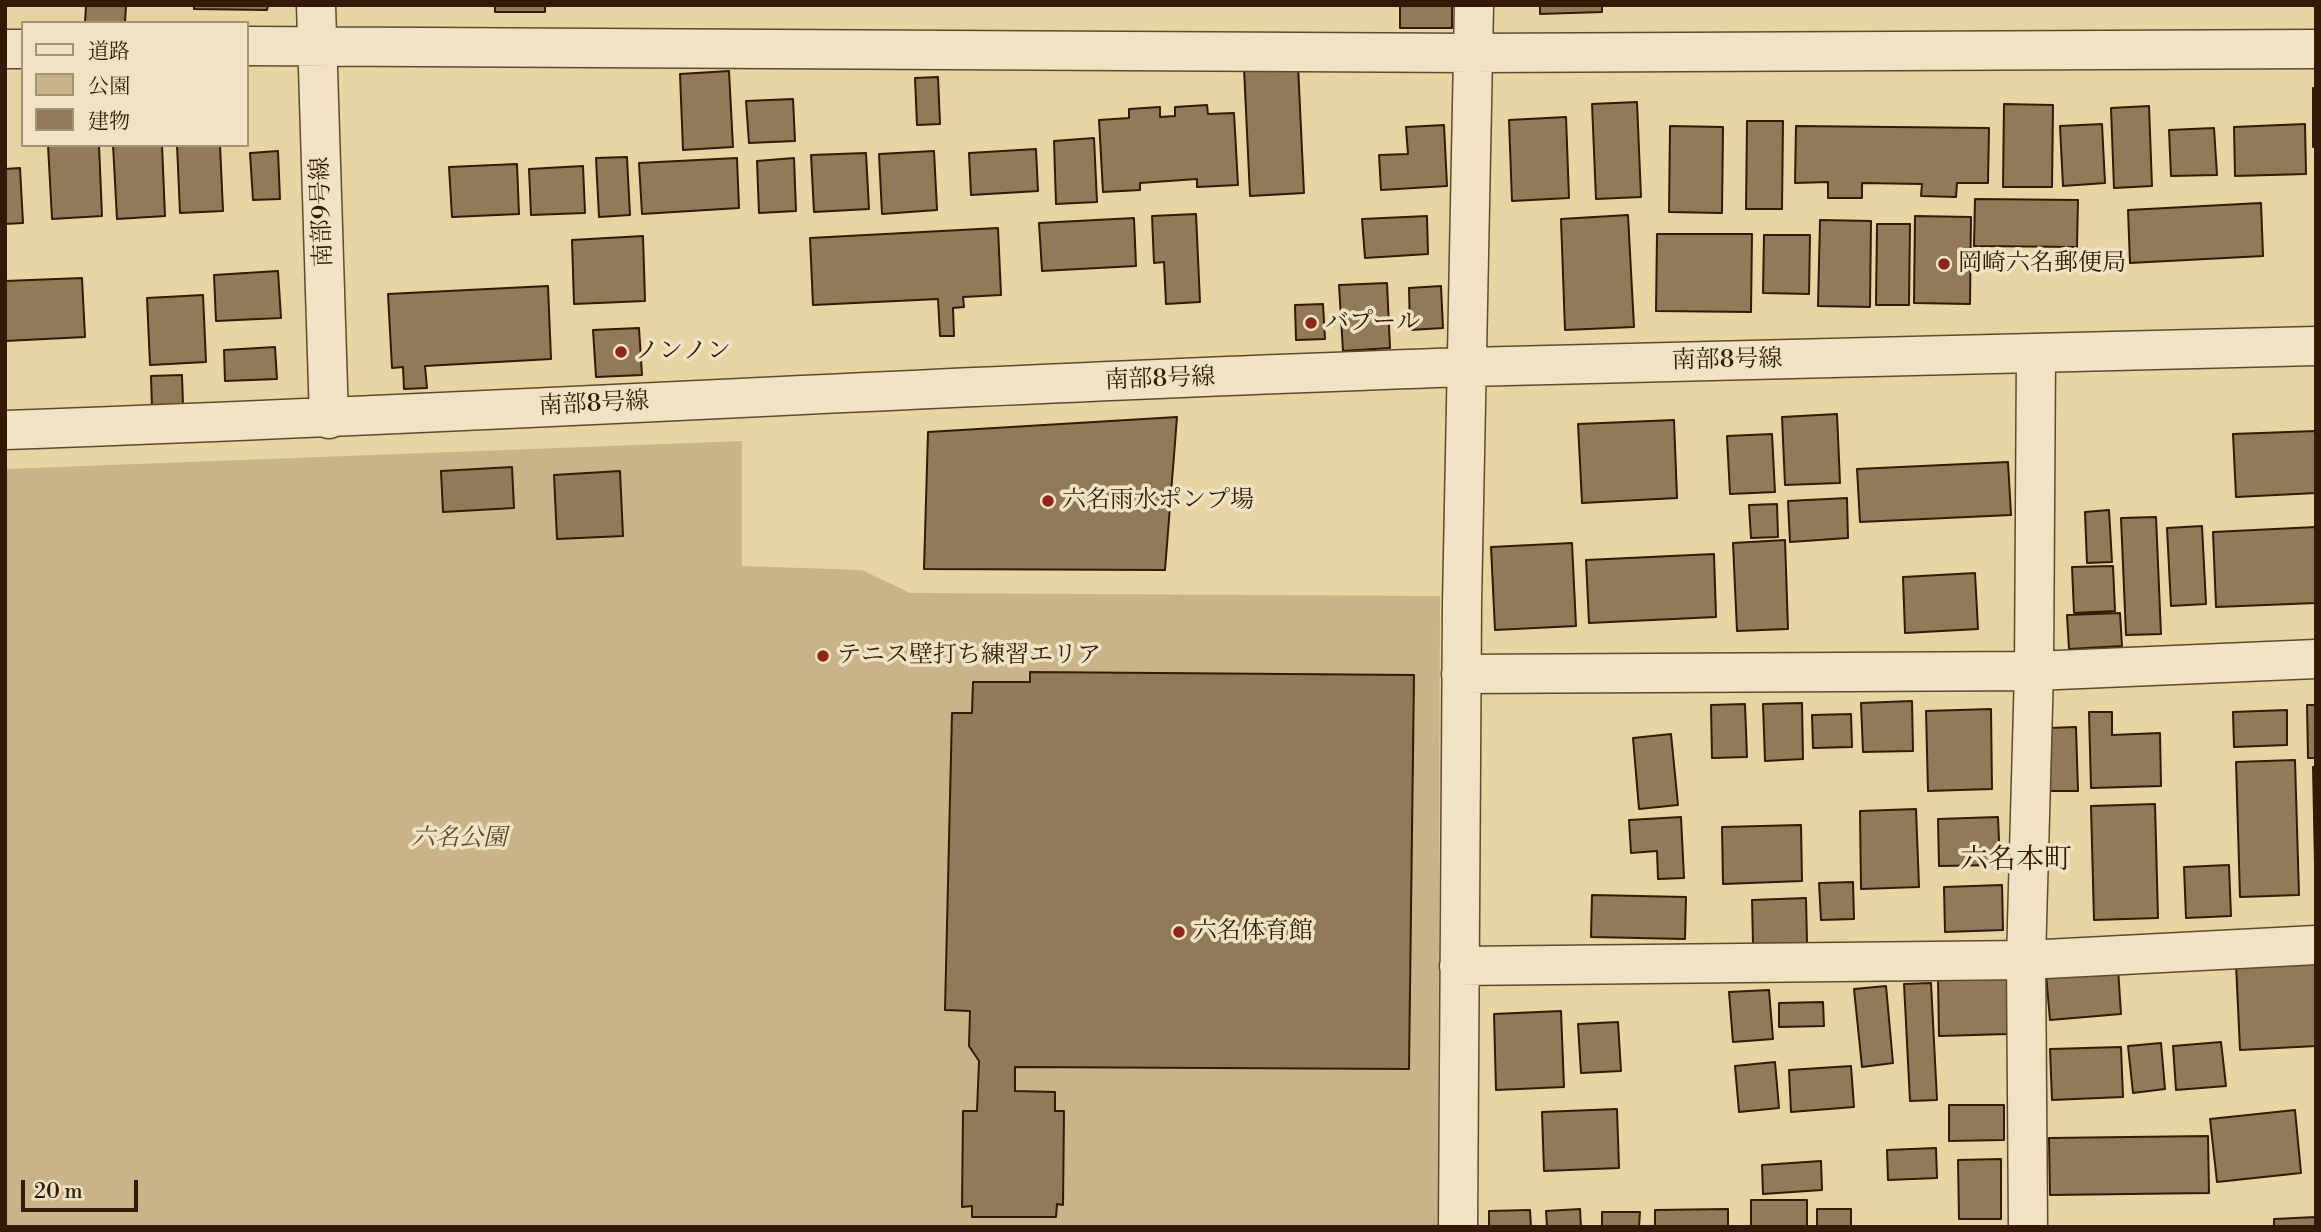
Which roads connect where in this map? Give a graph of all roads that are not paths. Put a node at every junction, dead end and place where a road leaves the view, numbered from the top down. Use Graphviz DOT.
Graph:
graph roads {
  1 [pos="316,5"];
  2 [pos="1474,5"];
  3 [pos="318,45"];
  4 [pos="248,46"];
  5 [pos="2316,49"];
  6 [pos="1473,53"];
  7 [pos="2316,346"];
  8 [pos="2036,354"];
  9 [pos="1467,368"];
  10 [pos="329,419"];
  11 [pos="5,430"];
  12 [pos="2316,659"];
  13 [pos="2034,671"];
  14 [pos="1461,674"];
  15 [pos="2316,944"];
  16 [pos="2026,960"];
  17 [pos="1459,966"];
  18 [pos="1458,1227"];
  19 [pos="2028,1227"];
  1 -- 3 [label="street, 南部9号線"];
  2 -- 6 [label="street"];
  3 -- 4 [label="street"];
  3 -- 6 [label="street"];
  3 -- 10 [label="street, 南部9号線"];
  5 -- 6 [label="street"];
  6 -- 9 [label="street"];
  7 -- 8 [label="street, 南部8号線"];
  8 -- 9 [label="street, 南部8号線"];
  8 -- 13 [label="street"];
  9 -- 10 [label="street, 南部8号線"];
  9 -- 14 [label="street"];
  10 -- 11 [label="street, 南部8号線"];
  12 -- 13 [label="street"];
  13 -- 14 [label="street"];
  13 -- 16 [label="street"];
  14 -- 17 [label="street"];
  15 -- 16 [label="street"];
  16 -- 17 [label="street"];
  16 -- 19 [label="street"];
  17 -- 18 [label="street"];
}
